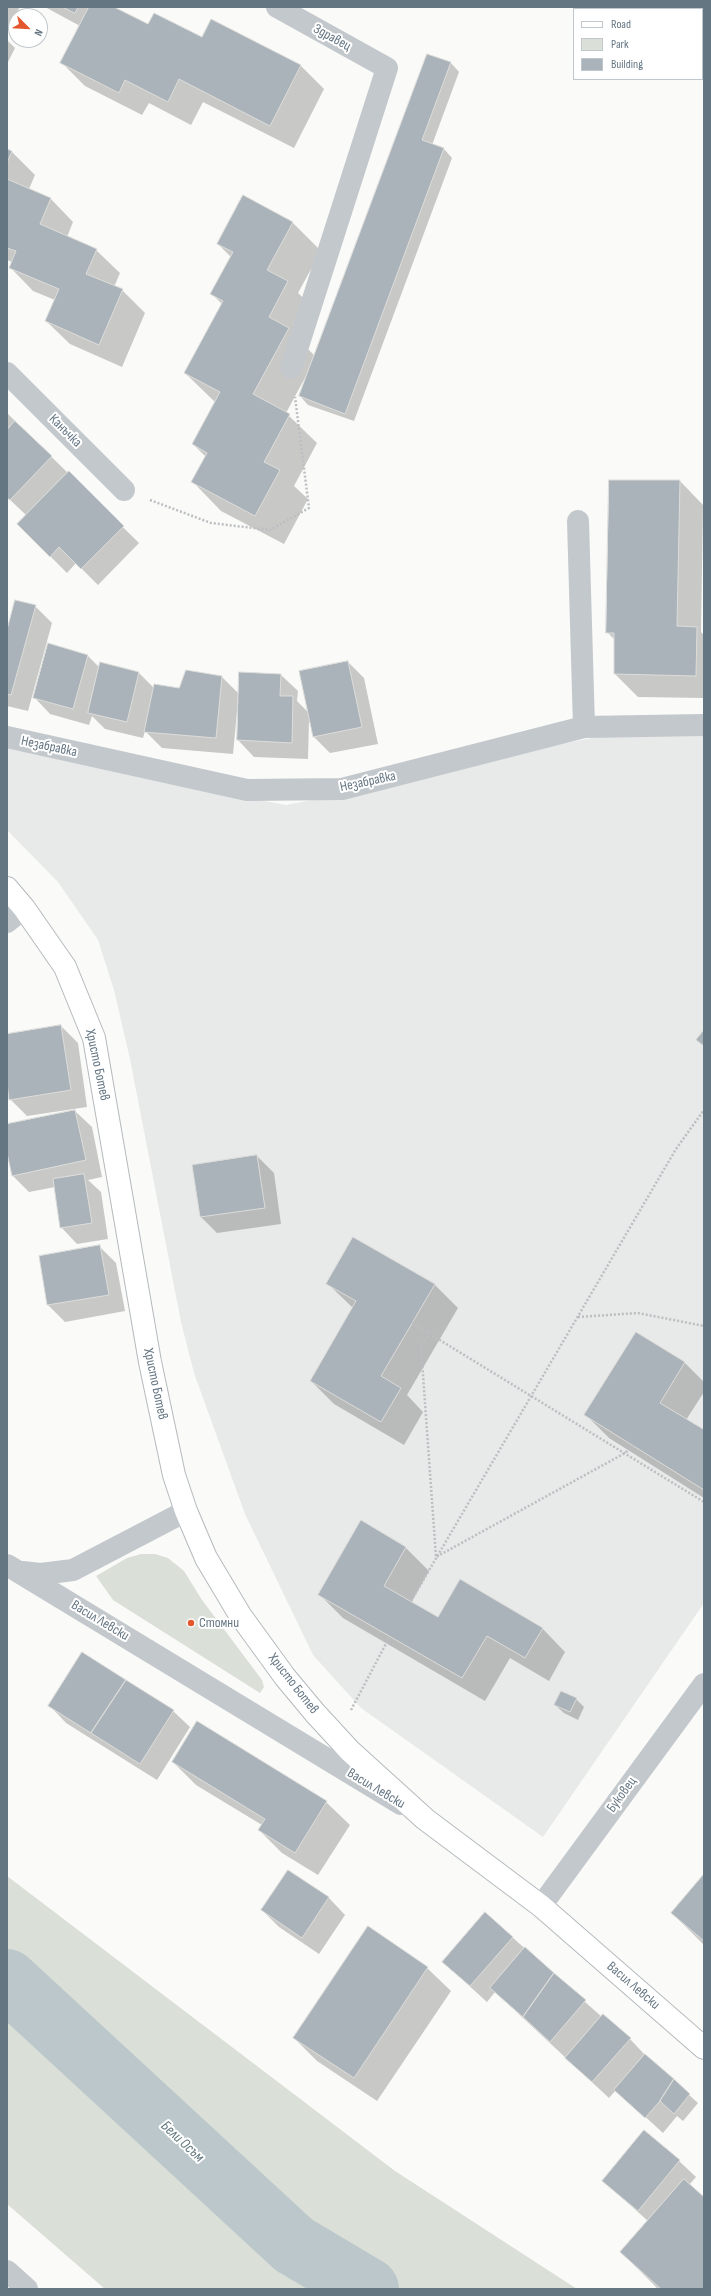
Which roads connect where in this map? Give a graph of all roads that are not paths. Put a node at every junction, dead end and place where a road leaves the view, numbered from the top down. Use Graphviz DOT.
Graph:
graph roads {
  1 [pos="276,7"];
  2 [pos="291,368"];
  3 [pos="7,373"];
  4 [pos="124,490"];
  5 [pos="578,521"];
  6 [pos="704,725"];
  7 [pos="584,728"];
  8 [pos="7,737"];
  9 [pos="7,888"];
  10 [pos="24,908"];
  11 [pos="7,922"];
  12 [pos="186,1511"];
  13 [pos="13,1568"];
  14 [pos="704,1684"];
  15 [pos="425,1819"];
  16 [pos="541,1906"];
  17 [pos="704,2048"];
  18 [pos="7,2271"];
  19 [pos="27,2289"];
  1 -- 2 [label="street, Здравец"];
  3 -- 4 [label="street, Канъчка"];
  5 -- 7 [label="street"];
  6 -- 7 [label="street, Незабравка"];
  7 -- 8 [label="street, Незабравка"];
  9 -- 10 [label="main road, Христо Ботев"];
  10 -- 11 [label="street"];
  10 -- 12 [label="main road, Христо Ботев"];
  12 -- 13 [label="street, Васил Левски"];
  12 -- 15 [label="main road, Христо Ботев"];
  13 -- 15 [label="street, Васил Левски"];
  14 -- 16 [label="street, Буковец"];
  15 -- 16 [label="main road, Васил Левски"];
  16 -- 17 [label="main road, Васил Левски"];
  18 -- 19 [label="street"];
}
